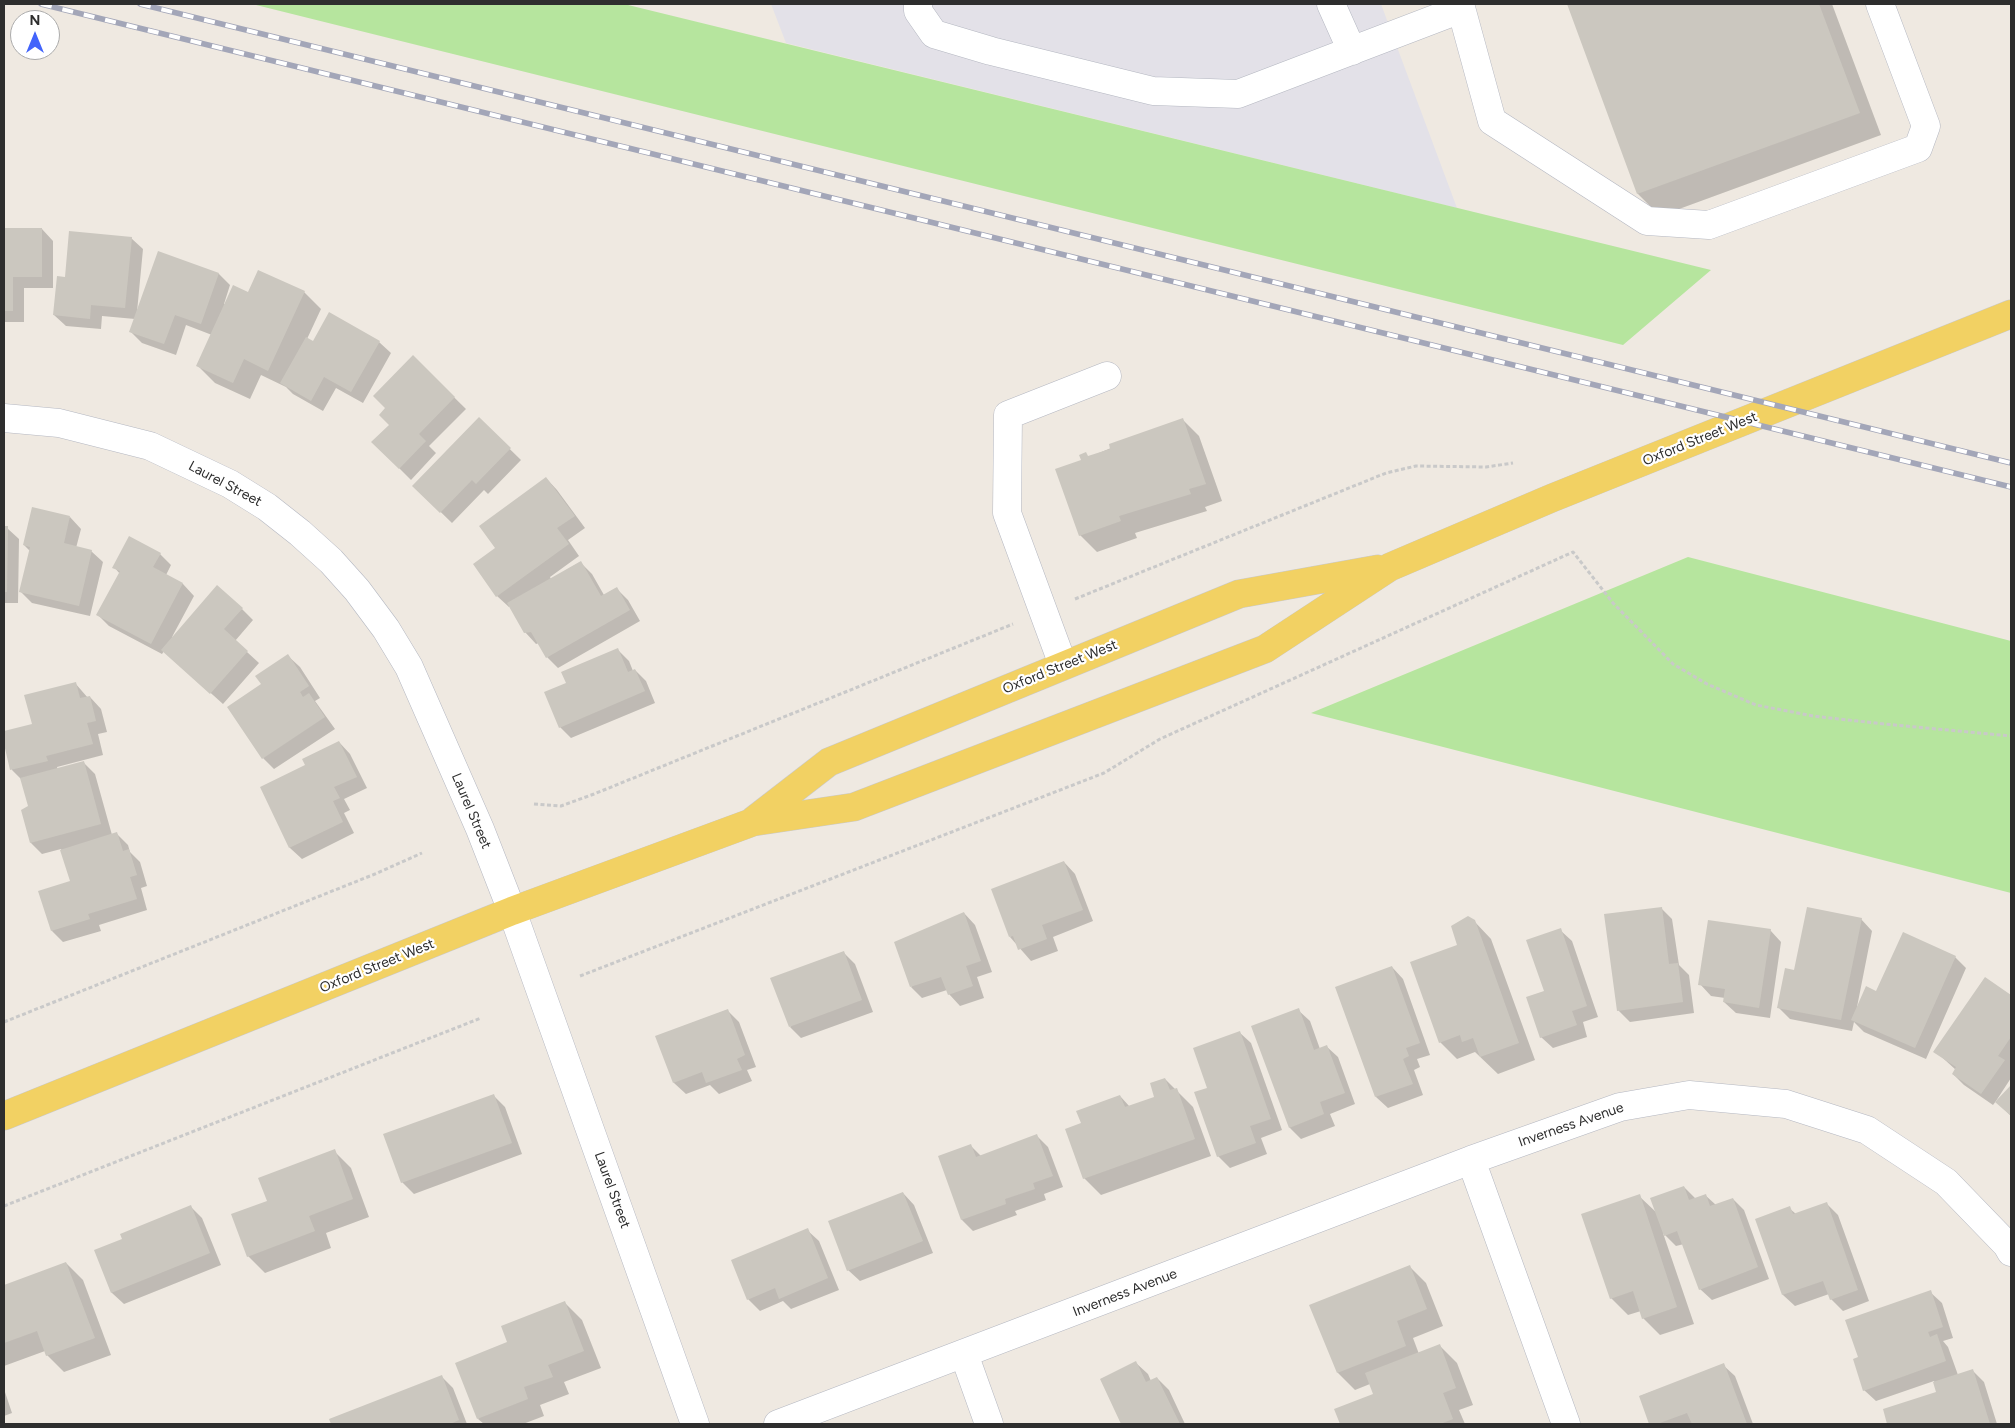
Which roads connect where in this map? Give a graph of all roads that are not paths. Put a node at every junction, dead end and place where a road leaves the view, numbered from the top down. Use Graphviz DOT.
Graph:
graph roads {
  1 [pos="918,4"];
  2 [pos="1332,4"];
  3 [pos="1880,4"];
  4 [pos="1461,6"];
  5 [pos="1352,51"];
  6 [pos="2011,314"];
  7 [pos="1107,376"];
  8 [pos="4,418"];
  9 [pos="1390,567"];
  10 [pos="1063,665"];
  11 [pos="753,822"];
  12 [pos="512,911"];
  13 [pos="4,1116"];
  14 [pos="1471,1160"];
  15 [pos="2011,1252"];
  16 [pos="964,1354"];
  17 [pos="695,1424"];
  18 [pos="778,1424"];
  19 [pos="989,1424"];
  20 [pos="1566,1424"];
  1 -- 5 [label="street"];
  2 -- 5 [label="street"];
  3 -- 4 [label="street"];
  4 -- 5 [label="street"];
  6 -- 9 [label="main road, Oxford Street West"];
  7 -- 10 [label="street"];
  8 -- 12 [label="street, Laurel Street"];
  9 -- 10 [label="main road, Oxford Street West"];
  9 -- 11 [label="main road, Oxford Street West"];
  10 -- 11 [label="main road, Oxford Street West"];
  11 -- 12 [label="main road, Oxford Street West"];
  12 -- 13 [label="main road, Oxford Street West"];
  12 -- 17 [label="street, Laurel Street"];
  14 -- 15 [label="street, Inverness Avenue"];
  14 -- 16 [label="street, Inverness Avenue"];
  14 -- 20 [label="street"];
  16 -- 18 [label="street, Inverness Avenue"];
  16 -- 19 [label="street"];
}
